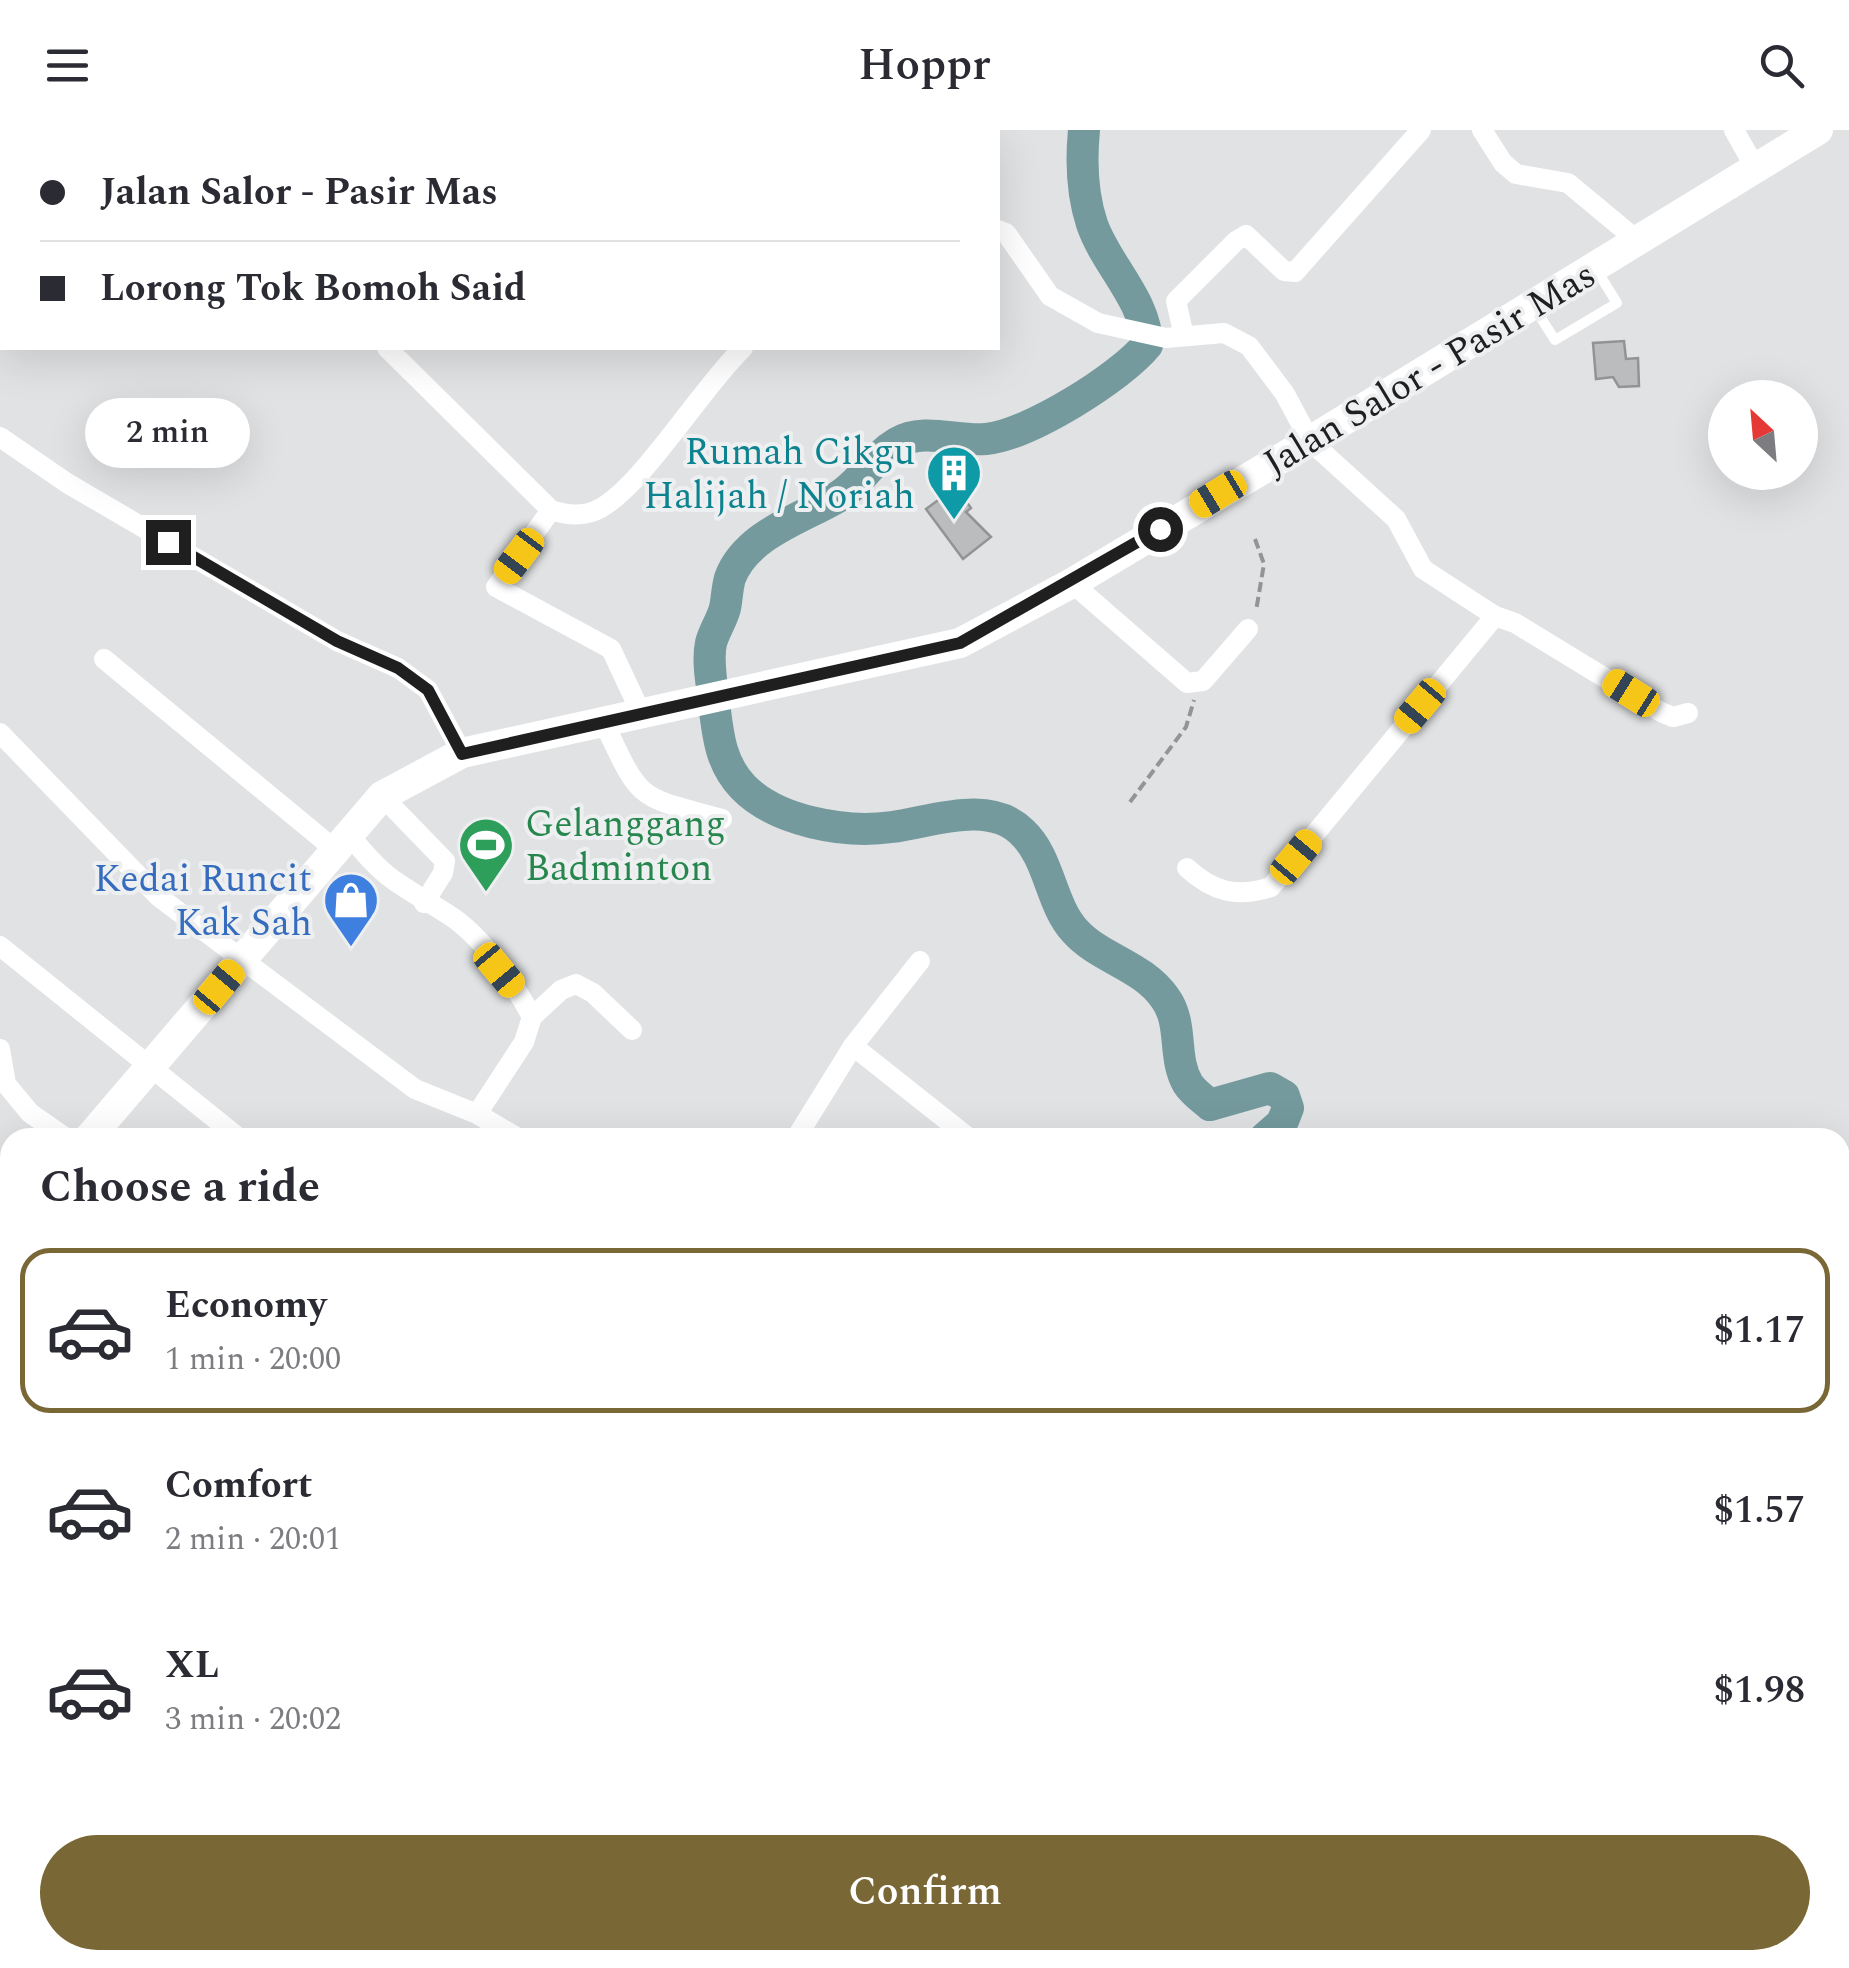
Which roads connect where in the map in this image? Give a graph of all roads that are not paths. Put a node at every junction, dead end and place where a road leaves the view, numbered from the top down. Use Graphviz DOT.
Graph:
graph roads {
  1 [pos="1421,130"];
  2 [pos="1482,130"];
  3 [pos="1734,130"];
  4 [pos="1818,130"];
  5 [pos="1756,168"];
  6 [pos="1000,231"];
  7 [pos="1639,242"];
  8 [pos="1595,268"];
  9 [pos="1533,306"];
  10 [pos="1176,337"];
  11 [pos="389,350"];
  12 [pos="741,350"];
  13 [pos="0,437"];
  14 [pos="1310,441"];
  15 [pos="551,510"];
  16 [pos="1072,582"];
  17 [pos="1495,616"];
  18 [pos="1248,629"];
  19 [pos="104,658"];
  20 [pos="641,713"];
  21 [pos="1688,713"];
  22 [pos="603,721"];
  23 [pos="0,733"];
  24 [pos="462,754"];
  25 [pos="382,796"];
  26 [pos="722,819"];
  27 [pos="341,841"];
  28 [pos="1187,868"];
  29 [pos="424,903"];
  30 [pos="0,946"];
  31 [pos="242,959"];
  32 [pos="920,961"];
  33 [pos="532,1017"];
  34 [pos="632,1030"];
  35 [pos="852,1046"];
  36 [pos="0,1049"];
  37 [pos="150,1070"];
  38 [pos="477,1114"];
  39 [pos="52,1128"];
  40 [pos="98,1128"];
  41 [pos="226,1128"];
  42 [pos="501,1128"];
  43 [pos="802,1128"];
  44 [pos="956,1128"];
  1 -- 10 [label="street"];
  2 -- 7 [label="street"];
  3 -- 5 [label="street"];
  4 -- 5 [label="main road, Jalan Salor - Pasir Mas"];
  5 -- 7 [label="main road, Jalan Salor - Pasir Mas"];
  6 -- 10 [label="street"];
  7 -- 8 [label="main road, Jalan Salor - Pasir Mas"];
  8 -- 9 [label="main road, Jalan Salor - Pasir Mas"];
  8 -- 9 [label="lane"];
  9 -- 14 [label="main road, Jalan Salor - Pasir Mas"];
  10 -- 14 [label="street"];
  11 -- 15 [label="street"];
  12 -- 15 [label="street"];
  13 -- 24 [label="street"];
  14 -- 16 [label="main road, Jalan Salor - Pasir Mas"];
  14 -- 17 [label="street"];
  15 -- 20 [label="street"];
  16 -- 18 [label="street"];
  16 -- 20 [label="main road, Jalan Salor - Pasir Mas"];
  17 -- 21 [label="street"];
  17 -- 28 [label="street"];
  19 -- 27 [label="street"];
  20 -- 22 [label="main road, Jalan Salor - Pasir Mas"];
  22 -- 24 [label="main road, Jalan Salor - Pasir Mas"];
  22 -- 26 [label="street"];
  23 -- 31 [label="street"];
  24 -- 25 [label="main road, Jalan Salor - Pasir Mas"];
  25 -- 27 [label="main road, Jalan Salor - Pasir Mas"];
  25 -- 29 [label="street"];
  27 -- 29 [label="street"];
  27 -- 31 [label="main road, Jalan Salor - Pasir Mas"];
  29 -- 33 [label="street"];
  30 -- 37 [label="street"];
  31 -- 37 [label="main road, Jalan Salor - Pasir Mas"];
  31 -- 38 [label="street"];
  32 -- 35 [label="street"];
  33 -- 34 [label="street"];
  33 -- 38 [label="street"];
  35 -- 43 [label="street"];
  35 -- 44 [label="street"];
  36 -- 39 [label="street"];
  37 -- 40 [label="main road, Jalan Salor - Pasir Mas"];
  37 -- 41 [label="street"];
  38 -- 42 [label="street"];
}
